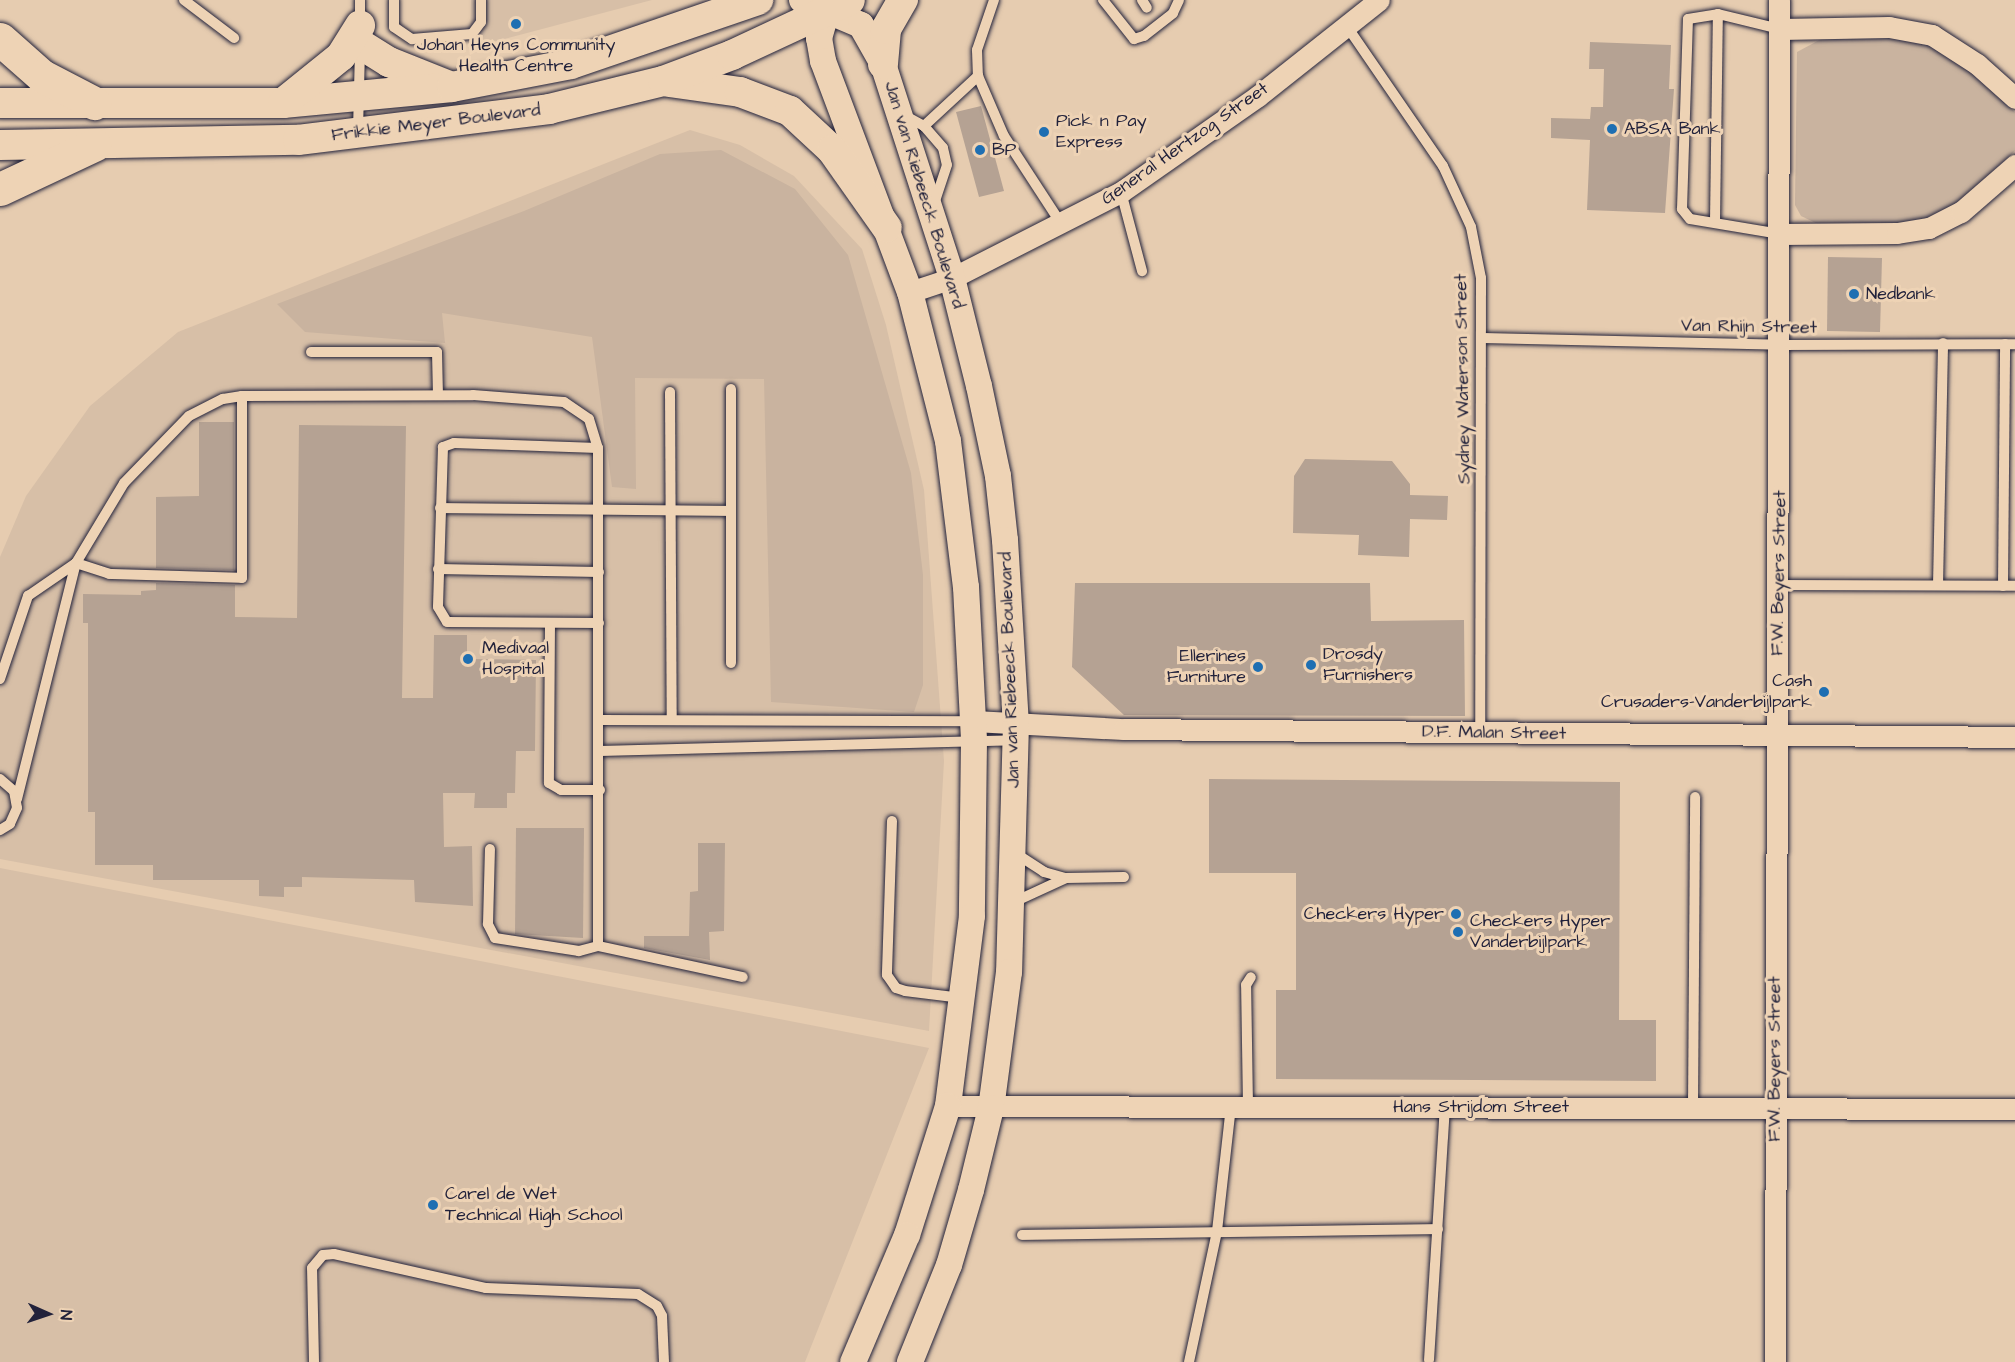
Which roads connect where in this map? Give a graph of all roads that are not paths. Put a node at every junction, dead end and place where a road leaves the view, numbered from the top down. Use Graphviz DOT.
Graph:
graph roads {
  1 [pos="184,0"];
  2 [pos="394,0"];
  3 [pos="481,0"];
  4 [pos="758,0"];
  5 [pos="903,0"];
  6 [pos="994,0"];
  7 [pos="1103,0"];
  8 [pos="1179,0"];
  9 [pos="1379,0"];
  10 [pos="1779,0"];
  11 [pos="827,2"];
  12 [pos="1718,14"];
  13 [pos="360,23"];
  14 [pos="1347,25"];
  15 [pos="1780,30"];
  16 [pos="234,38"];
  17 [pos="0,39"];
  18 [pos="883,64"];
  19 [pos="978,76"];
  20 [pos="663,81"];
  21 [pos="452,87"];
  22 [pos="357,97"];
  23 [pos="2015,98"];
  24 [pos="0,103"];
  25 [pos="94,103"];
  26 [pos="283,104"];
  27 [pos="898,112"];
  28 [pos="924,126"];
  29 [pos="358,134"];
  30 [pos="0,145"];
  31 [pos="94,145"];
  32 [pos="2015,165"];
  33 [pos="0,189"];
  34 [pos="1121,192"];
  35 [pos="930,212"];
  36 [pos="1715,221"];
  37 [pos="1062,225"];
  38 [pos="887,228"];
  39 [pos="1780,234"];
  40 [pos="1142,271"];
  41 [pos="952,278"];
  42 [pos="910,292"];
  43 [pos="1483,338"];
  44 [pos="1943,344"];
  45 [pos="2010,344"];
  46 [pos="1781,345"];
  47 [pos="311,352"];
  48 [pos="731,389"];
  49 [pos="670,392"];
  50 [pos="438,395"];
  51 [pos="242,396"];
  52 [pos="598,448"];
  53 [pos="440,508"];
  54 [pos="599,511"];
  55 [pos="671,511"];
  56 [pos="731,511"];
  57 [pos="76,563"];
  58 [pos="438,569"];
  59 [pos="599,572"];
  60 [pos="1780,585"];
  61 [pos="1938,585"];
  62 [pos="2009,586"];
  63 [pos="549,623"];
  64 [pos="599,623"];
  65 [pos="731,663"];
  66 [pos="0,679"];
  67 [pos="600,720"];
  68 [pos="672,720"];
  69 [pos="974,730"];
  70 [pos="1016,732"];
  71 [pos="1480,733"];
  72 [pos="1776,735"];
  73 [pos="2015,737"];
  74 [pos="600,751"];
  75 [pos="0,779"];
  76 [pos="600,790"];
  77 [pos="1695,797"];
  78 [pos="17,799"];
  79 [pos="892,821"];
  80 [pos="0,830"];
  81 [pos="490,849"];
  82 [pos="1015,852"];
  83 [pos="1124,877"];
  84 [pos="1066,878"];
  85 [pos="1014,902"];
  86 [pos="598,946"];
  87 [pos="743,977"];
  88 [pos="1251,977"];
  89 [pos="964,998"];
  90 [pos="948,1106"];
  91 [pos="1239,1106"];
  92 [pos="1446,1107"];
  93 [pos="991,1108"];
  94 [pos="1692,1108"];
  95 [pos="2015,1109"];
  96 [pos="1775,1110"];
  97 [pos="1438,1229"];
  98 [pos="1217,1231"];
  99 [pos="1022,1235"];
  100 [pos="912,1360"];
  101 [pos="1429,1360"];
  102 [pos="314,1362"];
  103 [pos="664,1362"];
  104 [pos="853,1362"];
  105 [pos="1189,1362"];
  106 [pos="1775,1362"];
  1 -- 16 [label="lane"];
  2 -- 3 [label="lane"];
  4 -- 21 [label="main road, Frikkie Meyer Boulevard"];
  5 -- 18 [label="main road"];
  6 -- 19 [label="lane"];
  7 -- 8 [label="lane"];
  9 -- 14 [label="street, General Hertzog Street"];
  10 -- 15 [label="street, F.W. Beyers Street"];
  11 -- 18 [label="street, Jan van Riebeeck Boulevard"];
  11 -- 20 [label="main road, Frikkie Meyer Boulevard"];
  11 -- 38 [label="street"];
  12 -- 15 [label="lane"];
  12 -- 36 [label="lane"];
  12 -- 36 [label="lane"];
  13 -- 21 [label="main road"];
  13 -- 22 [label="lane"];
  13 -- 26 [label="main road"];
  14 -- 34 [label="street, General Hertzog Street"];
  14 -- 43 [label="lane, Sydney Waterson Street"];
  15 -- 23 [label="street"];
  15 -- 39 [label="street, F.W. Beyers Street"];
  17 -- 25 [label="main road"];
  18 -- 27 [label="street, Jan van Riebeeck Boulevard"];
  19 -- 28 [label="lane"];
  19 -- 37 [label="lane"];
  20 -- 29 [label="main road, Frikkie Meyer Boulevard"];
  20 -- 38 [label="main road"];
  21 -- 22 [label="main road, Frikkie Meyer Boulevard"];
  22 -- 26 [label="main road, Frikkie Meyer Boulevard"];
  22 -- 29 [label="lane"];
  24 -- 25 [label="main road, Frikkie Meyer Boulevard"];
  25 -- 26 [label="main road, Frikkie Meyer Boulevard"];
  27 -- 28 [label="lane"];
  27 -- 35 [label="street, Jan van Riebeeck Boulevard"];
  28 -- 35 [label="lane"];
  29 -- 31 [label="main road, Frikkie Meyer Boulevard"];
  30 -- 31 [label="main road, Frikkie Meyer Boulevard"];
  31 -- 33 [label="main road"];
  32 -- 39 [label="street"];
  34 -- 37 [label="street, General Hertzog Street"];
  34 -- 40 [label="lane"];
  35 -- 41 [label="street, Jan van Riebeeck Boulevard"];
  36 -- 39 [label="lane"];
  37 -- 41 [label="street, General Hertzog Street"];
  38 -- 42 [label="street"];
  39 -- 46 [label="street, F.W. Beyers Street"];
  41 -- 42 [label="street, General Hertzog Street"];
  41 -- 70 [label="street, Jan van Riebeeck Boulevard"];
  42 -- 69 [label="street"];
  43 -- 46 [label="lane, Van Rhijn Street"];
  43 -- 71 [label="lane, Sydney Waterson Street"];
  44 -- 45 [label="lane, Van Rhijn Street"];
  44 -- 46 [label="lane, Van Rhijn Street"];
  44 -- 61 [label="lane"];
  45 -- 62 [label="lane"];
  46 -- 60 [label="street, F.W. Beyers Street"];
  47 -- 50 [label="lane"];
  48 -- 56 [label="lane"];
  49 -- 55 [label="lane"];
  50 -- 51 [label="lane"];
  50 -- 52 [label="lane"];
  51 -- 57 [label="lane"];
  51 -- 57 [label="lane"];
  52 -- 53 [label="lane"];
  52 -- 54 [label="lane"];
  53 -- 54 [label="lane"];
  53 -- 58 [label="lane"];
  54 -- 55 [label="lane"];
  54 -- 59 [label="lane"];
  55 -- 56 [label="lane"];
  55 -- 68 [label="lane"];
  56 -- 65 [label="lane"];
  57 -- 66 [label="lane"];
  57 -- 78 [label="lane"];
  58 -- 59 [label="lane"];
  58 -- 63 [label="lane"];
  59 -- 64 [label="lane"];
  60 -- 61 [label="lane"];
  60 -- 72 [label="street, F.W. Beyers Street"];
  61 -- 62 [label="lane"];
  63 -- 64 [label="lane"];
  63 -- 76 [label="lane"];
  64 -- 67 [label="lane"];
  67 -- 68 [label="lane"];
  67 -- 74 [label="lane"];
  68 -- 69 [label="lane"];
  69 -- 70 [label="street, D.F. Malan Street"];
  69 -- 74 [label="lane"];
  69 -- 89 [label="street"];
  70 -- 71 [label="street, D.F. Malan Street"];
  70 -- 82 [label="street, Jan van Riebeeck Boulevard"];
  71 -- 72 [label="street, D.F. Malan Street"];
  72 -- 73 [label="street, D.F. Malan Street"];
  72 -- 96 [label="street, F.W. Beyers Street"];
  74 -- 76 [label="lane"];
  75 -- 78 [label="lane"];
  76 -- 86 [label="lane"];
  77 -- 94 [label="lane"];
  78 -- 80 [label="lane"];
  79 -- 89 [label="lane"];
  81 -- 86 [label="lane"];
  82 -- 84 [label="lane"];
  82 -- 85 [label="street, Jan van Riebeeck Boulevard"];
  83 -- 84 [label="lane"];
  84 -- 85 [label="lane"];
  85 -- 93 [label="street, Jan van Riebeeck Boulevard"];
  86 -- 87 [label="lane"];
  88 -- 91 [label="lane"];
  89 -- 90 [label="street"];
  90 -- 93 [label="street, Hans Strijdom Street"];
  90 -- 104 [label="street"];
  91 -- 92 [label="street, Hans Strijdom Street"];
  91 -- 93 [label="street, Hans Strijdom Street"];
  91 -- 98 [label="lane"];
  92 -- 94 [label="street, Hans Strijdom Street"];
  92 -- 97 [label="lane"];
  93 -- 100 [label="street, Jan van Riebeeck Boulevard"];
  94 -- 96 [label="street, Hans Strijdom Street"];
  95 -- 96 [label="street, Hans Strijdom Street"];
  96 -- 106 [label="street, F.W. Beyers Street"];
  97 -- 98 [label="lane"];
  97 -- 101 [label="lane"];
  98 -- 99 [label="lane"];
  98 -- 105 [label="lane"];
  102 -- 103 [label="lane"];
}
